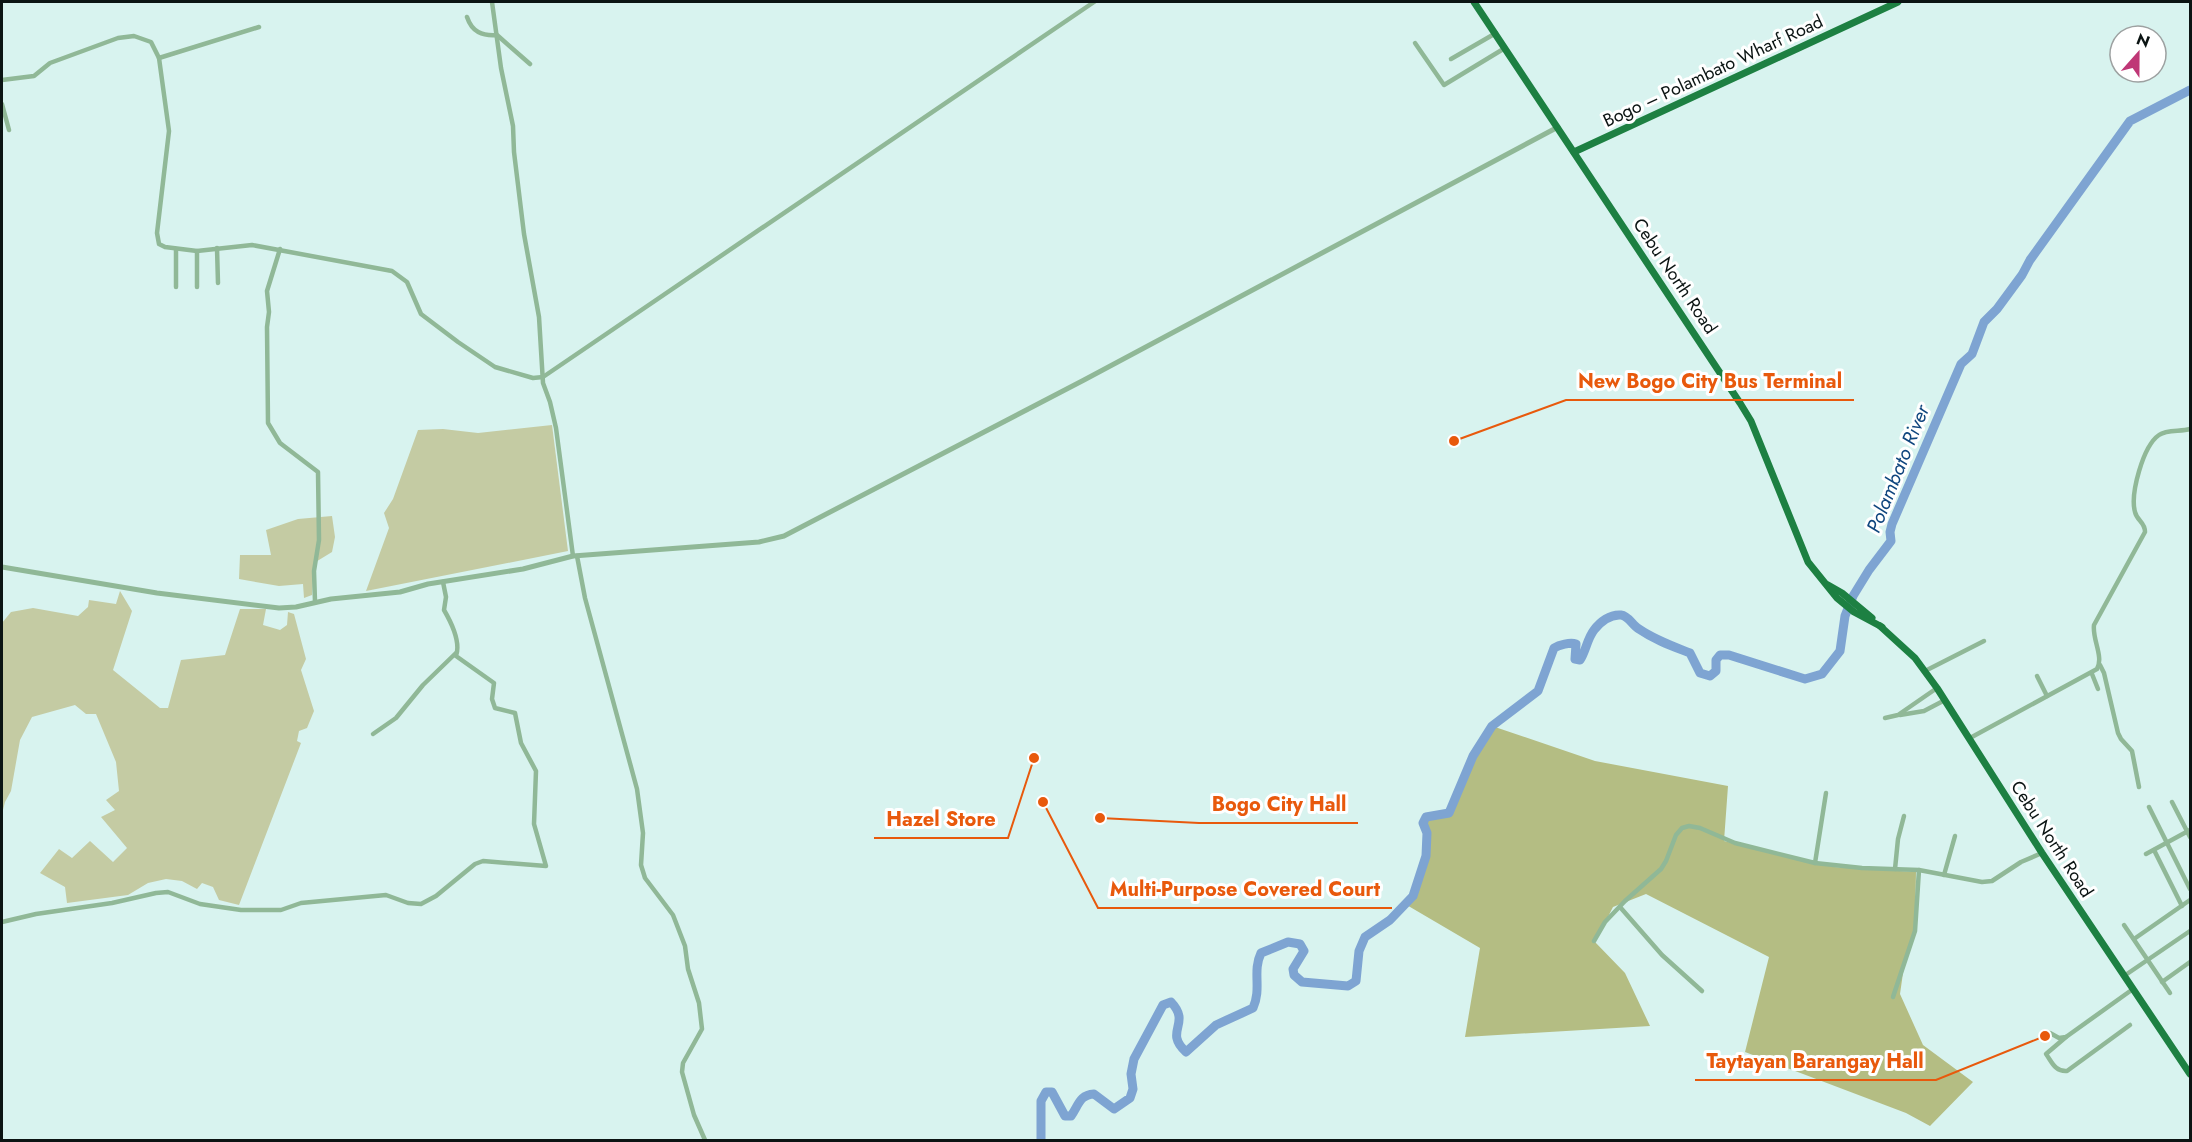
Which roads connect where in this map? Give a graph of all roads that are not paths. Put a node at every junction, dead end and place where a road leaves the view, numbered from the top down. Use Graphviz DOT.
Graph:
graph roads {
  1 [pos="492,2"];
  2 [pos="1094,2"];
  3 [pos="1474,2"];
  4 [pos="1898,2"];
  5 [pos="468,17"];
  6 [pos="258,27"];
  7 [pos="1496,33"];
  8 [pos="497,35"];
  9 [pos="1415,43"];
  10 [pos="1505,48"];
  11 [pos="159,58"];
  12 [pos="1451,59"];
  13 [pos="530,64"];
  14 [pos="2,80"];
  15 [pos="2,104"];
  16 [pos="1558,127"];
  17 [pos="9,130"];
  18 [pos="1574,152"];
  19 [pos="266,247"];
  20 [pos="217,248"];
  21 [pos="176,249"];
  22 [pos="280,249"];
  23 [pos="196,251"];
  24 [pos="277,258"];
  25 [pos="218,283"];
  26 [pos="176,287"];
  27 [pos="196,287"];
  28 [pos="543,377"];
  29 [pos="2190,429"];
  30 [pos="575,556"];
  31 [pos="2,567"];
  32 [pos="443,582"];
  33 [pos="315,602"];
  34 [pos="1984,641"];
  35 [pos="458,650"];
  36 [pos="2100,665"];
  37 [pos="1925,671"];
  38 [pos="2092,674"];
  39 [pos="2037,676"];
  40 [pos="1937,688"];
  41 [pos="2098,689"];
  42 [pos="2047,696"];
  43 [pos="1945,700"];
  44 [pos="1898,715"];
  45 [pos="1885,718"];
  46 [pos="373,734"];
  47 [pos="1970,738"];
  48 [pos="2139,787"];
  49 [pos="1826,792"];
  50 [pos="2172,802"];
  51 [pos="2149,807"];
  52 [pos="1904,816"];
  53 [pos="2190,833"];
  54 [pos="1955,836"];
  55 [pos="2168,843"];
  56 [pos="2154,850"];
  57 [pos="2042,853"];
  58 [pos="2146,854"];
  59 [pos="541,855"];
  60 [pos="1815,863"];
  61 [pos="536,864"];
  62 [pos="1895,869"];
  63 [pos="1919,870"];
  64 [pos="1944,875"];
  65 [pos="2190,889"];
  66 [pos="2190,900"];
  67 [pos="2182,906"];
  68 [pos="1620,907"];
  69 [pos="2,922"];
  70 [pos="2124,925"];
  71 [pos="2190,932"];
  72 [pos="2134,939"];
  73 [pos="1594,941"];
  74 [pos="2147,960"];
  75 [pos="2190,962"];
  76 [pos="2124,976"];
  77 [pos="2163,981"];
  78 [pos="2133,989"];
  79 [pos="1702,991"];
  80 [pos="2170,993"];
  81 [pos="1893,997"];
  82 [pos="2130,1025"];
  83 [pos="2050,1033"];
  84 [pos="2066,1037"];
  85 [pos="2190,1074"];
  86 [pos="705,1140"];
  1 -- 8 [label="street"];
  2 -- 28 [label="street"];
  3 -- 7 [label="highway, Cebu North Road"];
  4 -- 18 [label="highway, Bogo – Polambato Wharf Road"];
  5 -- 8 [label="street"];
  6 -- 11 [label="street"];
  7 -- 10 [label="highway, Cebu North Road"];
  7 -- 12 [label="street"];
  8 -- 13 [label="street"];
  8 -- 28 [label="street"];
  9 -- 10 [label="street"];
  10 -- 16 [label="highway, Cebu North Road"];
  11 -- 14 [label="street"];
  11 -- 21 [label="street"];
  15 -- 17 [label="street"];
  16 -- 18 [label="highway, Cebu North Road"];
  16 -- 30 [label="street"];
  18 -- 37 [label="highway, Cebu North Road"];
  19 -- 20 [label="street"];
  19 -- 22 [label="street"];
  19 -- 24 [label="street"];
  20 -- 23 [label="street"];
  20 -- 25 [label="street"];
  21 -- 23 [label="street"];
  21 -- 26 [label="street"];
  22 -- 24 [label="street"];
  22 -- 28 [label="street"];
  23 -- 27 [label="street"];
  24 -- 33 [label="street"];
  28 -- 30 [label="street"];
  29 -- 36 [label="street"];
  30 -- 32 [label="street"];
  30 -- 86 [label="street"];
  31 -- 33 [label="street"];
  32 -- 33 [label="street"];
  32 -- 35 [label="street"];
  34 -- 37 [label="street"];
  35 -- 46 [label="street"];
  35 -- 59 [label="street"];
  36 -- 38 [label="street"];
  36 -- 48 [label="street"];
  37 -- 40 [label="highway, Cebu North Road"];
  38 -- 41 [label="street"];
  38 -- 42 [label="street"];
  39 -- 42 [label="street"];
  40 -- 43 [label="highway, Cebu North Road"];
  40 -- 44 [label="street"];
  42 -- 47 [label="street"];
  43 -- 44 [label="street"];
  43 -- 47 [label="highway, Cebu North Road"];
  44 -- 45 [label="street"];
  47 -- 57 [label="highway, Cebu North Road"];
  49 -- 60 [label="street"];
  50 -- 53 [label="street"];
  51 -- 55 [label="street"];
  52 -- 62 [label="street"];
  53 -- 55 [label="street"];
  54 -- 64 [label="street"];
  55 -- 56 [label="street"];
  55 -- 65 [label="street"];
  56 -- 58 [label="street"];
  56 -- 67 [label="street"];
  57 -- 64 [label="street"];
  57 -- 76 [label="highway, Cebu North Road"];
  59 -- 61 [label="street"];
  59 -- 61 [label="street"];
  60 -- 62 [label="street"];
  60 -- 68 [label="street"];
  61 -- 69 [label="street"];
  62 -- 63 [label="street"];
  63 -- 64 [label="street"];
  63 -- 81 [label="street"];
  66 -- 67 [label="street"];
  67 -- 72 [label="street"];
  68 -- 73 [label="street"];
  68 -- 79 [label="street"];
  70 -- 72 [label="street"];
  71 -- 74 [label="street"];
  72 -- 74 [label="street"];
  74 -- 76 [label="street"];
  74 -- 77 [label="street"];
  75 -- 77 [label="street"];
  76 -- 78 [label="highway, Cebu North Road"];
  77 -- 80 [label="street"];
  78 -- 84 [label="street"];
  78 -- 85 [label="highway, Cebu North Road"];
  82 -- 84 [label="street"];
  83 -- 84 [label="street"];
}
